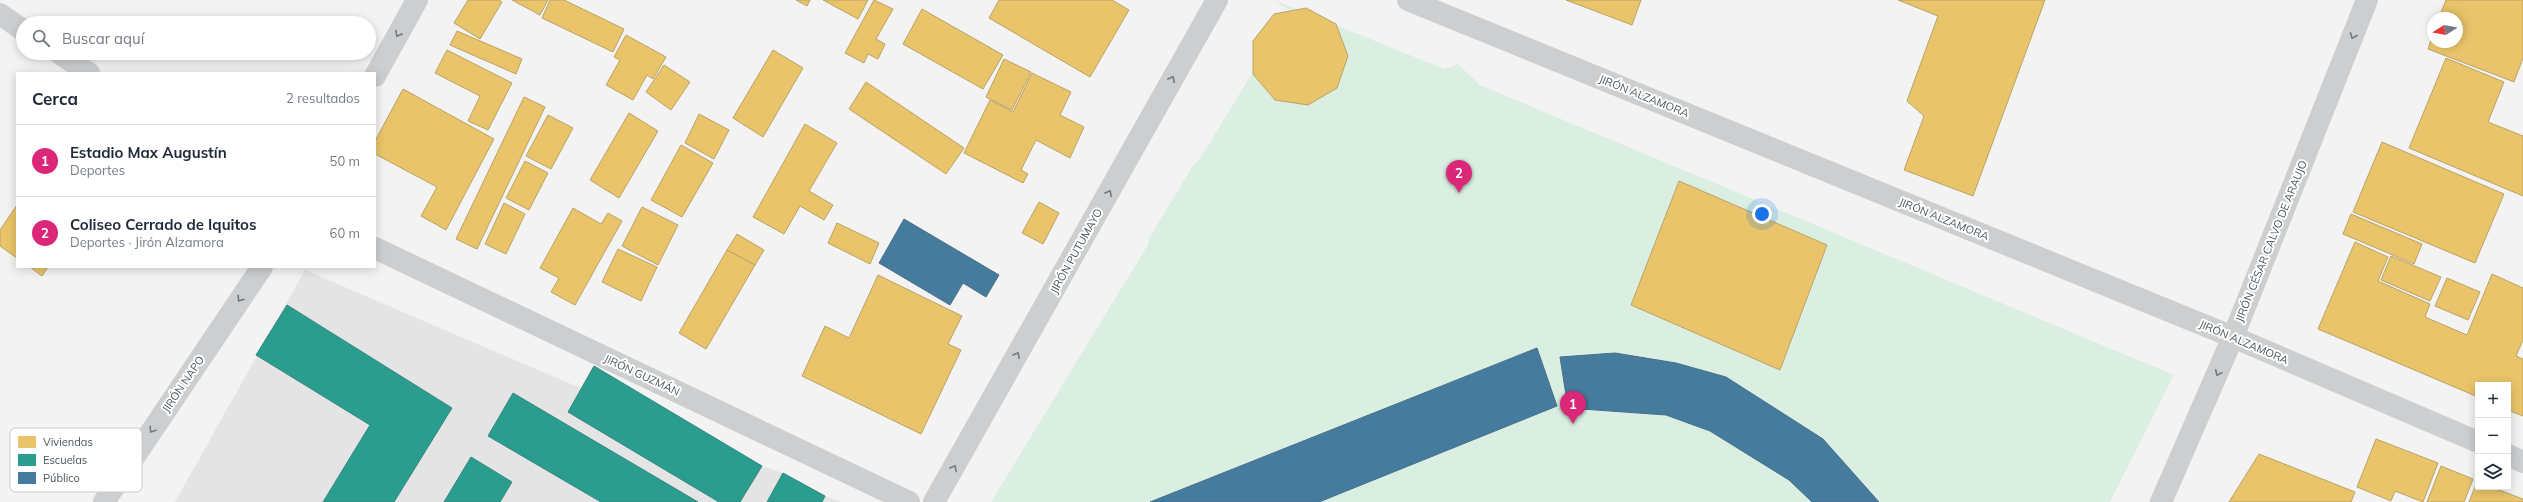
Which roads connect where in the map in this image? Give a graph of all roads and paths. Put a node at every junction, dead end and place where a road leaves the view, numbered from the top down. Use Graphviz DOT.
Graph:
graph roads {
  1 [pos="417,0"];
  2 [pos="1217,0"];
  3 [pos="1408,0"];
  4 [pos="2367,0"];
  5 [pos="0,14"];
  6 [pos="16,25"];
  7 [pos="70,60"];
  8 [pos="88,72"];
  9 [pos="376,74"];
  10 [pos="376,248"];
  11 [pos="261,268"];
  12 [pos="2233,337"];
  13 [pos="2475,441"];
  14 [pos="142,445"];
  15 [pos="2511,456"];
  16 [pos="2523,462"];
  17 [pos="111,492"];
  18 [pos="104,502"];
  19 [pos="909,502"];
  20 [pos="934,502"];
  21 [pos="2162,502"];
  1 -- 9 [label="street, one-way"];
  20 -- 2 [label="street, JIRÓN PUTUMAYO, one-way"];
  3 -- 12 [label="street, JIRÓN ALZAMORA"];
  4 -- 12 [label="street, JIRÓN CÉSAR CALVO DE ARAUJO, one-way"];
  5 -- 6 [label="street"];
  7 -- 8 [label="street"];
  10 -- 19 [label="street, JIRÓN GUZMÁN"];
  11 -- 14 [label="street, JIRÓN NAPO, one-way"];
  12 -- 13 [label="street, JIRÓN ALZAMORA"];
  12 -- 21 [label="street, JIRÓN CÉSAR CALVO DE ARAUJO, one-way"];
  15 -- 16 [label="street"];
  17 -- 18 [label="street, JIRÓN NAPO, one-way"];
}
